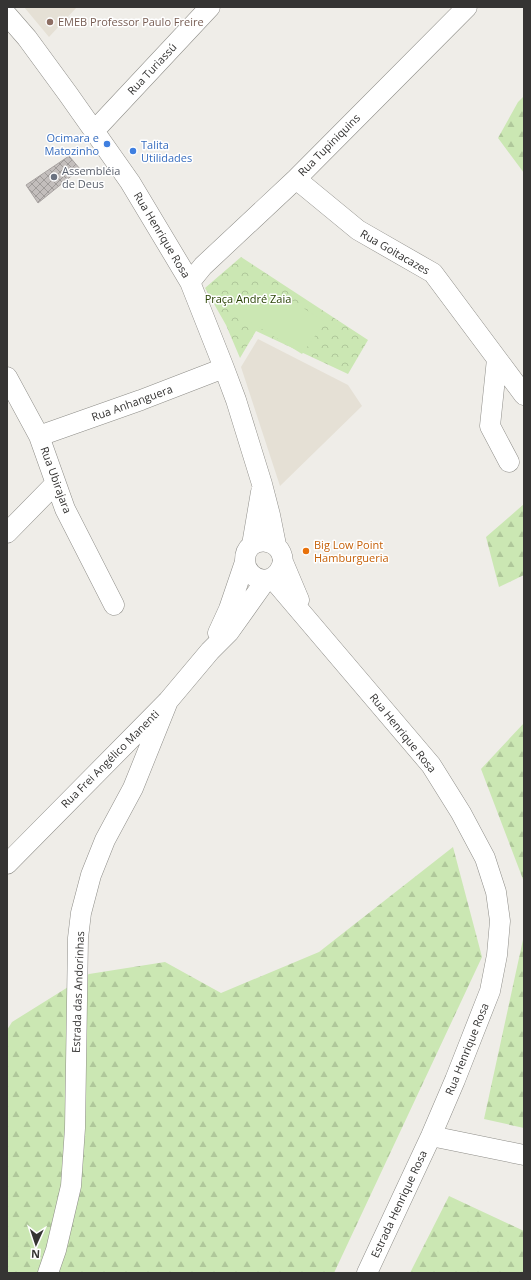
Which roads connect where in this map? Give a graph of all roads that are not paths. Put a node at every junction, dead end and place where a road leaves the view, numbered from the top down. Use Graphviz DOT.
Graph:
graph roads {
  1 [pos="210,7"];
  2 [pos="467,7"];
  3 [pos="7,15"];
  4 [pos="94,131"];
  5 [pos="296,179"];
  6 [pos="190,282"];
  7 [pos="497,359"];
  8 [pos="224,368"];
  9 [pos="7,377"];
  10 [pos="524,395"];
  11 [pos="39,436"];
  12 [pos="508,462"];
  13 [pos="55,484"];
  14 [pos="262,484"];
  15 [pos="7,533"];
  16 [pos="249,554"];
  17 [pos="274,566"];
  18 [pos="114,605"];
  19 [pos="210,651"];
  20 [pos="168,701"];
  21 [pos="7,864"];
  22 [pos="431,1136"];
  23 [pos="524,1155"];
  24 [pos="48,1273"];
  25 [pos="368,1273"];
  1 -- 4 [label="street, Rua Turiassú"];
  2 -- 5 [label="street, Rua Tupiniquins"];
  3 -- 4 [label="street, Rua Henrique Rosa"];
  4 -- 6 [label="street, Rua Henrique Rosa"];
  5 -- 6 [label="street, Rua Tupiniquins"];
  5 -- 7 [label="street, Rua Goitacazes"];
  6 -- 8 [label="street, Rua Henrique Rosa"];
  7 -- 10 [label="street, Rua Goitacazes"];
  7 -- 12 [label="street"];
  8 -- 11 [label="street, Rua Anhanguera"];
  8 -- 14 [label="street, Rua Henrique Rosa"];
  9 -- 11 [label="street, Rua Ubirajara"];
  11 -- 13 [label="street, Rua Ubirajara"];
  13 -- 15 [label="street"];
  13 -- 18 [label="street, Rua Ubirajara"];
  14 -- 16 [label="street"];
  14 -- 17 [label="street"];
  16 -- 17 [label="street"];
  16 -- 17 [label="street"];
  16 -- 19 [label="street, Rua Frei Angélico Manenti"];
  17 -- 19 [label="street, Rua Frei Angélico Manenti"];
  17 -- 22 [label="street, Rua Henrique Rosa"];
  19 -- 20 [label="street, Rua Frei Angélico Manenti"];
  20 -- 21 [label="street, Rua Frei Angélico Manenti"];
  20 -- 24 [label="street, Estrada das Andorinhas"];
  22 -- 23 [label="street"];
  22 -- 25 [label="street, Estrada Henrique Rosa"];
}
